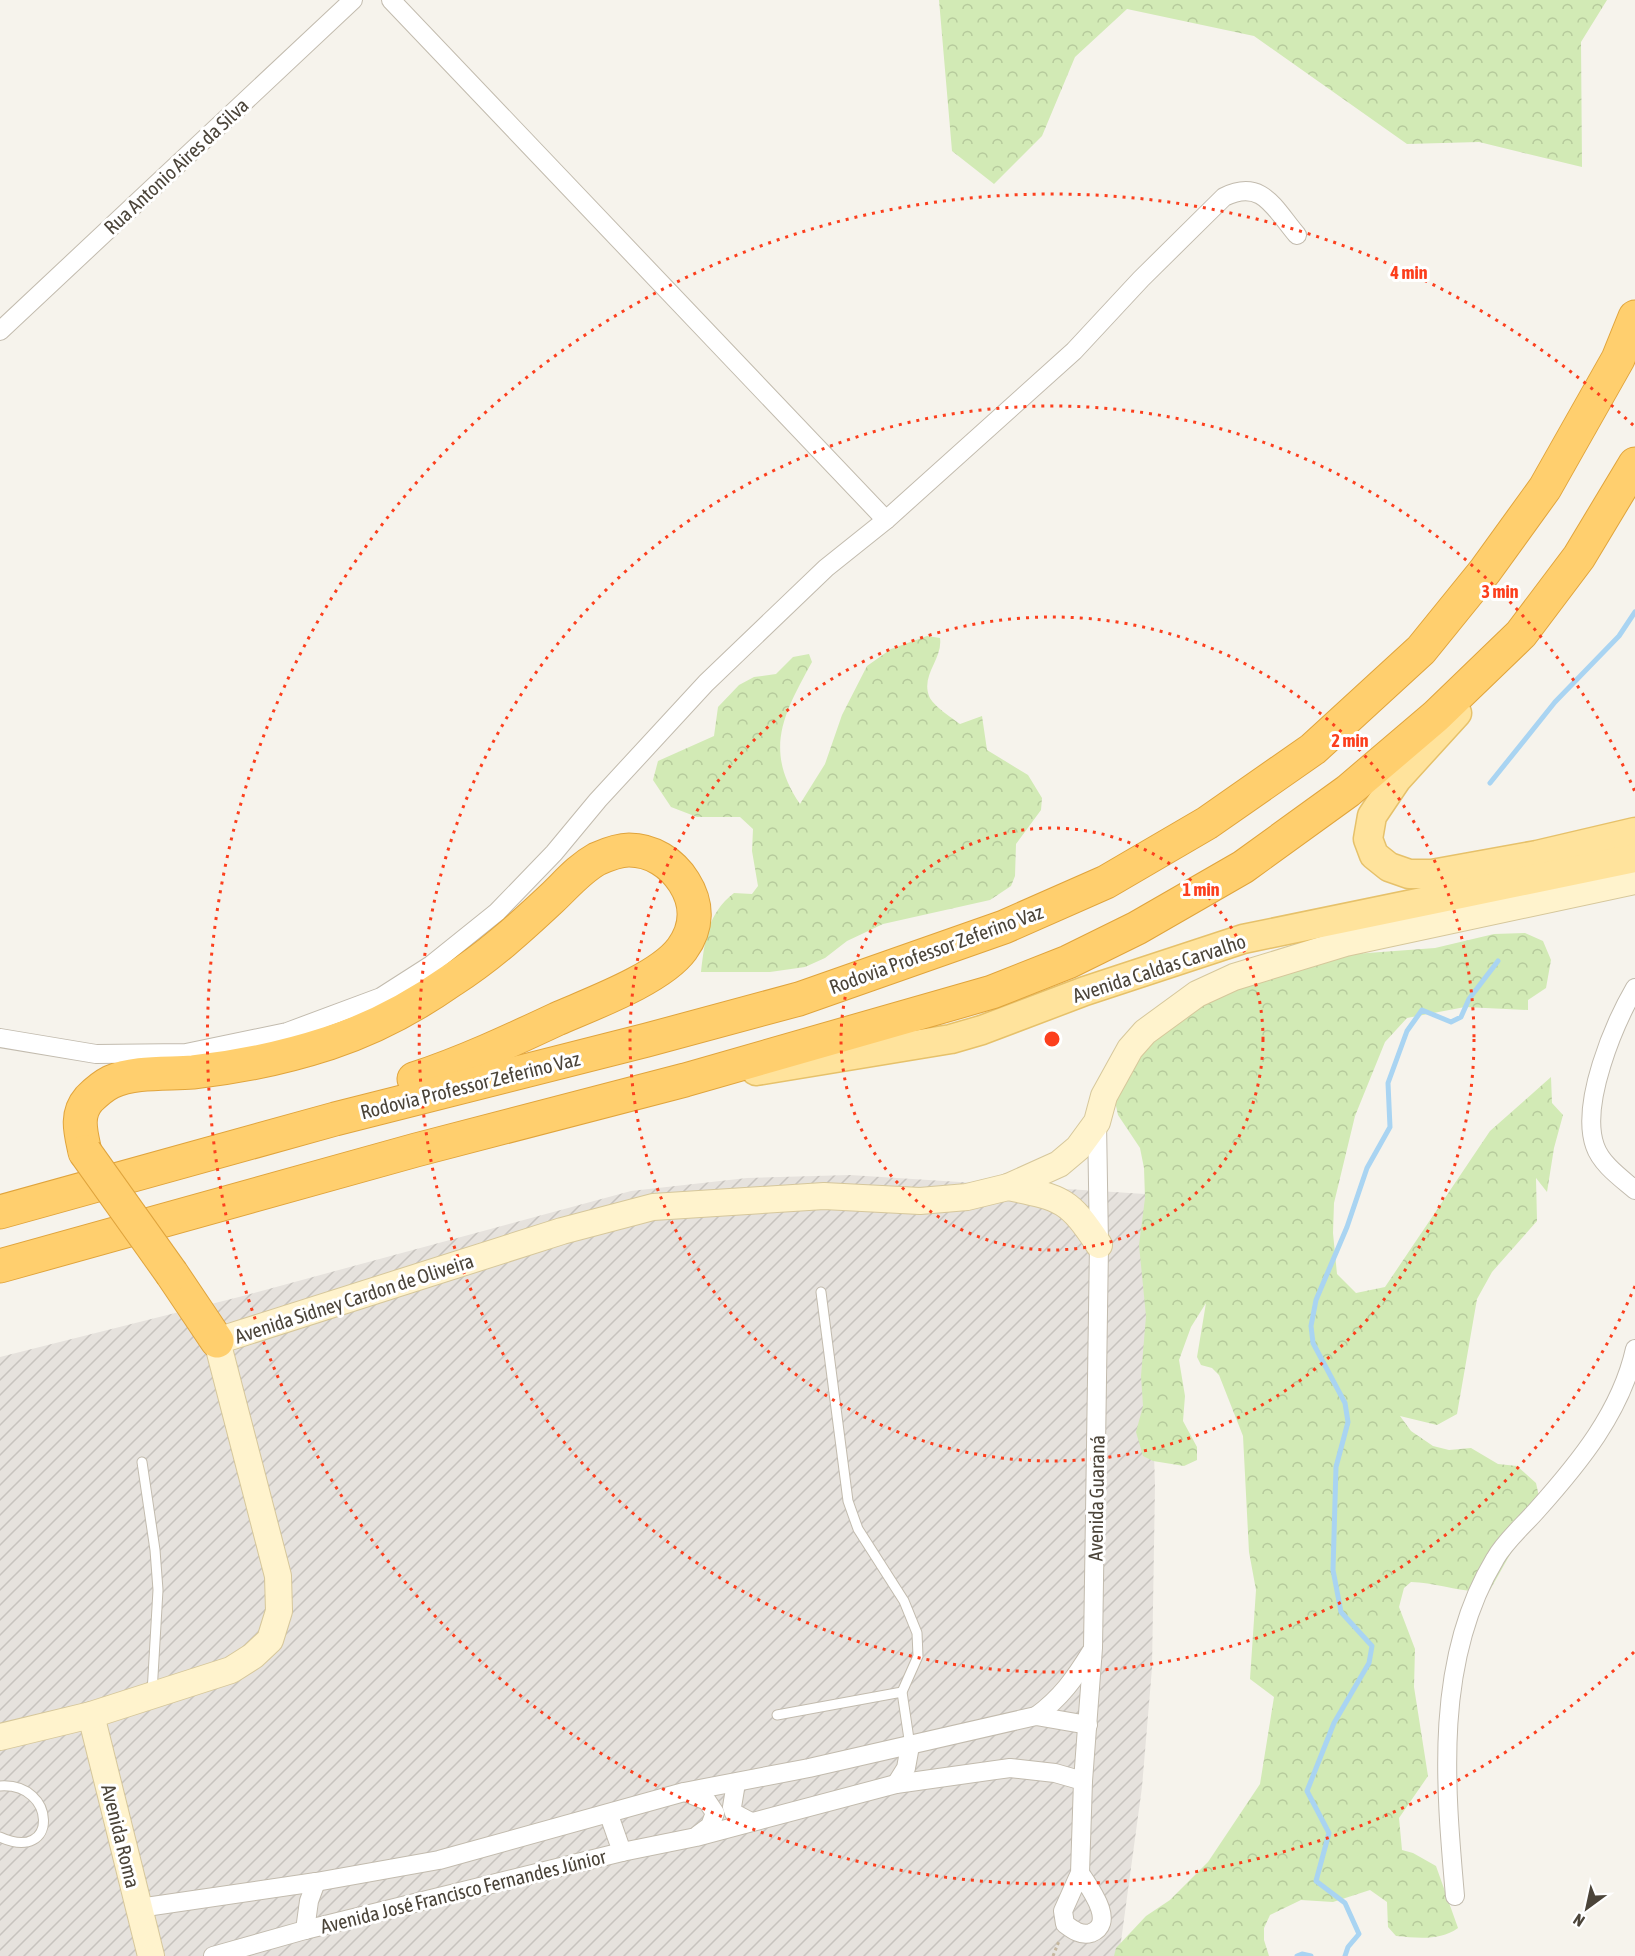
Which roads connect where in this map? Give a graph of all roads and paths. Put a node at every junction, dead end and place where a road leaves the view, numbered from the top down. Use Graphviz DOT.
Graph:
graph roads {
  1 [pos="353,0"];
  2 [pos="391,0"];
  3 [pos="1297,235"];
  4 [pos="1635,317"];
  5 [pos="0,331"];
  6 [pos="1635,464"];
  7 [pos="886,520"];
  8 [pos="1521,634"];
  9 [pos="1635,832"];
  10 [pos="1635,858"];
  11 [pos="1635,881"];
  12 [pos="1635,988"];
  13 [pos="0,1038"];
  14 [pos="685,1080"];
  15 [pos="335,1119"];
  16 [pos="1097,1122"];
  17 [pos="1008,1187"];
  18 [pos="1635,1190"];
  19 [pos="0,1193"];
  20 [pos="53,1197"];
  21 [pos="0,1212"];
  22 [pos="1099,1245"];
  23 [pos="0,1266"];
  24 [pos="821,1292"];
  25 [pos="217,1341"];
  26 [pos="1635,1349"];
  27 [pos="142,1462"];
  28 [pos="1093,1648"];
  29 [pos="902,1692"];
  30 [pos="152,1695"];
  31 [pos="91,1715"];
  32 [pos="777,1715"];
  33 [pos="1036,1716"];
  34 [pos="1088,1725"];
  35 [pos="0,1737"];
  36 [pos="910,1746"];
  37 [pos="1083,1781"];
  38 [pos="736,1783"];
  39 [pos="896,1784"];
  40 [pos="0,1786"];
  41 [pos="684,1792"];
  42 [pos="609,1815"];
  43 [pos="751,1822"];
  44 [pos="696,1836"];
  45 [pos="0,1837"];
  46 [pos="622,1852"];
  47 [pos="1080,1873"];
  48 [pos="316,1882"];
  49 [pos="1455,1896"];
  50 [pos="139,1908"];
  51 [pos="305,1930"];
  52 [pos="151,1956"];
  53 [pos="213,1956"];
  1 -- 5 [label="street, Rua Antonio Aires da Silva"];
  2 -- 7 [label="street"];
  3 -- 7 [label="street"];
  4 -- 15 [label="highway, Rodovia Professor Zeferino Vaz"];
  6 -- 8 [label="highway"];
  7 -- 13 [label="street"];
  8 -- 9 [label="main road"];
  8 -- 14 [label="highway"];
  10 -- 14 [label="main road, Avenida Caldas Carvalho"];
  11 -- 16 [label="street, Avenida Caldas Carvalho"];
  12 -- 18 [label="street"];
  14 -- 23 [label="highway"];
  15 -- 20 [label="highway, Rodovia Professor Zeferino Vaz"];
  15 -- 25 [label="highway, bridge"];
  16 -- 17 [label="street, Avenida Sidney Cardon de Oliveira"];
  16 -- 22 [label="street, Avenida Guaraná"];
  17 -- 22 [label="street, Avenida Sidney Cardon de Oliveira"];
  17 -- 25 [label="street, Avenida Sidney Cardon de Oliveira"];
  19 -- 20 [label="highway"];
  20 -- 21 [label="highway, Rodovia Professor Zeferino Vaz"];
  22 -- 28 [label="street, Avenida Guaraná"];
  24 -- 29 [label="lane"];
  25 -- 30 [label="street, Avenida Sidney Cardon de Oliveira"];
  26 -- 49 [label="street"];
  27 -- 30 [label="lane"];
  28 -- 33 [label="street, Avenida José Francisco Fernandes Júnior"];
  28 -- 34 [label="street, Avenida Guaraná"];
  29 -- 32 [label="lane"];
  29 -- 36 [label="lane"];
  30 -- 31 [label="street, Avenida Sidney Cardon de Oliveira"];
  31 -- 35 [label="street, Avenida Sidney Cardon de Oliveira"];
  31 -- 50 [label="street, Avenida Roma"];
  33 -- 34 [label="street, Avenida José Francisco Fernandes Júnior"];
  33 -- 36 [label="street, Avenida José Francisco Fernandes Júnior"];
  34 -- 37 [label="street, Avenida Guaraná"];
  36 -- 38 [label="street, Avenida José Francisco Fernandes Júnior"];
  36 -- 39 [label="street"];
  37 -- 39 [label="street, Avenida José Francisco Fernandes Júnior"];
  37 -- 47 [label="street, Avenida Guaraná"];
  38 -- 41 [label="street, Avenida José Francisco Fernandes Júnior"];
  38 -- 43 [label="street"];
  39 -- 43 [label="street, Avenida José Francisco Fernandes Júnior"];
  40 -- 45 [label="lane"];
  41 -- 42 [label="street, Avenida José Francisco Fernandes Júnior"];
  41 -- 44 [label="street"];
  42 -- 46 [label="street, Avenida José Francisco Fernandes Júnior"];
  42 -- 48 [label="street, Avenida José Francisco Fernandes Júnior"];
  43 -- 44 [label="street, Avenida José Francisco Fernandes Júnior"];
  44 -- 46 [label="street, Avenida José Francisco Fernandes Júnior"];
  46 -- 51 [label="street, Avenida José Francisco Fernandes Júnior"];
  48 -- 50 [label="street, Avenida José Francisco Fernandes Júnior"];
  48 -- 51 [label="street, Avenida José Francisco Fernandes Júnior"];
  50 -- 52 [label="street, Avenida Roma"];
  51 -- 53 [label="street, Avenida José Francisco Fernandes Júnior"];
}
